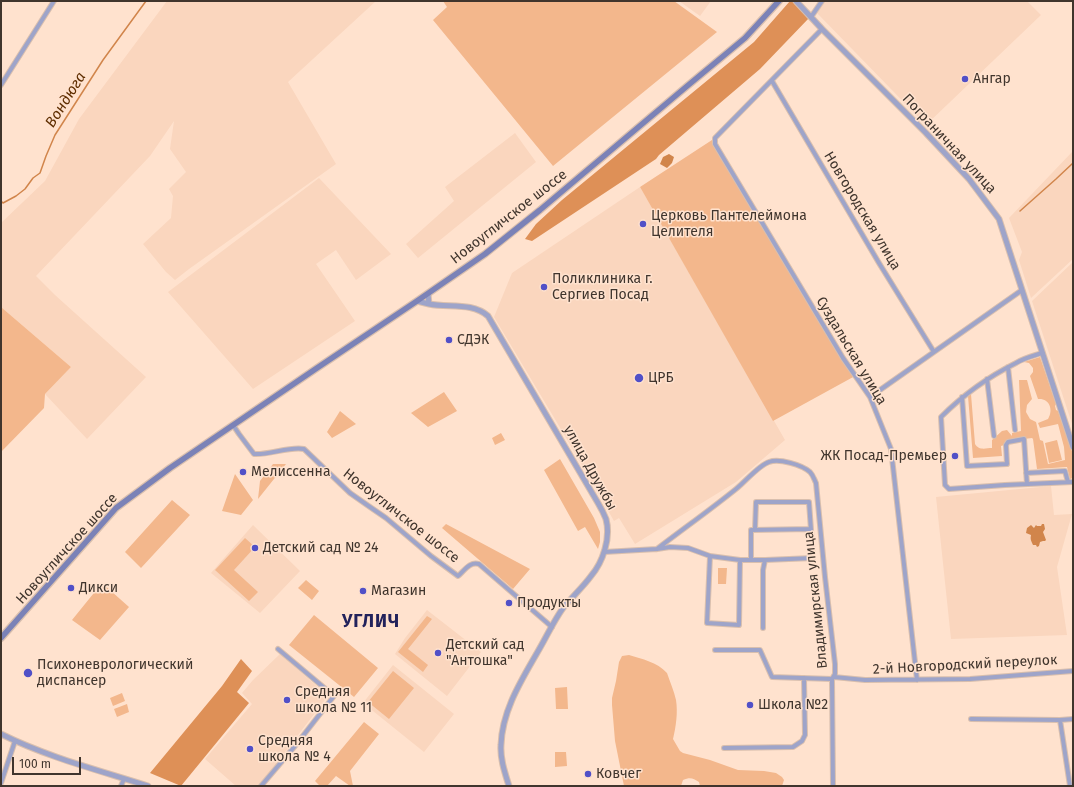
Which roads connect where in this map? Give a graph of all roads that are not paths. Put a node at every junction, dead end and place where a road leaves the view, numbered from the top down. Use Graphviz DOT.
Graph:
graph roads {
  1 [pos="54,1"];
  2 [pos="779,1"];
  3 [pos="796,1"];
  4 [pos="822,1"];
  5 [pos="811,17"];
  6 [pos="822,29"];
  7 [pos="772,81"];
  8 [pos="1,85"];
  9 [pos="1022,290"];
  10 [pos="428,294"];
  11 [pos="417,301"];
  12 [pos="429,304"];
  13 [pos="934,352"];
  14 [pos="1042,353"];
  15 [pos="1008,367"];
  16 [pos="988,379"];
  17 [pos="870,397"];
  18 [pos="962,397"];
  19 [pos="233,425"];
  20 [pos="1015,430"];
  21 [pos="994,436"];
  22 [pos="1073,447"];
  23 [pos="1026,473"];
  24 [pos="1071,482"];
  25 [pos="1027,484"];
  26 [pos="811,529"];
  27 [pos="755,530"];
  28 [pos="657,549"];
  29 [pos="604,552"];
  30 [pos="710,556"];
  31 [pos="740,560"];
  32 [pos="751,560"];
  33 [pos="765,560"];
  34 [pos="552,627"];
  35 [pos="763,628"];
  36 [pos="1,638"];
  37 [pos="278,649"];
  38 [pos="715,650"];
  39 [pos="1073,671"];
  40 [pos="804,678"];
  41 [pos="833,678"];
  42 [pos="917,680"];
  43 [pos="1073,719"];
  44 [pos="970,720"];
  45 [pos="1060,720"];
  46 [pos="1,734"];
  47 [pos="15,741"];
  48 [pos="724,748"];
  49 [pos="124,778"];
  50 [pos="1,783"];
  51 [pos="121,786"];
  52 [pos="148,786"];
  53 [pos="262,786"];
  54 [pos="509,786"];
  55 [pos="833,786"];
  56 [pos="1070,786"];
  1 -- 8 [label="street"];
  2 -- 10 [label="main road, Новоугличское шоссе"];
  3 -- 5 [label="street, Пограничная улица"];
  4 -- 5 [label="street"];
  5 -- 6 [label="street, Пограничная улица"];
  6 -- 7 [label="street"];
  6 -- 9 [label="street, Пограничная улица"];
  7 -- 13 [label="street, Новгородская улица"];
  7 -- 17 [label="street, Суздальская улица"];
  9 -- 13 [label="street"];
  9 -- 14 [label="street, Пограничная улица"];
  10 -- 11 [label="main road, Новоугличское шоссе"];
  10 -- 12 [label="street"];
  11 -- 12 [label="street, улица Дружбы"];
  11 -- 19 [label="main road, Новоугличское шоссе"];
  12 -- 29 [label="street, улица Дружбы"];
  13 -- 17 [label="street"];
  14 -- 15 [label="street"];
  14 -- 22 [label="street, Пограничная улица"];
  15 -- 16 [label="street"];
  15 -- 20 [label="street"];
  16 -- 18 [label="street"];
  16 -- 21 [label="street"];
  17 -- 42 [label="street, Суздальская улица"];
  18 -- 23 [label="street"];
  18 -- 25 [label="street"];
  19 -- 34 [label="street, Новоугличское шоссе"];
  19 -- 36 [label="main road, Новоугличское шоссе"];
  23 -- 24 [label="street"];
  23 -- 25 [label="street"];
  24 -- 25 [label="street"];
  26 -- 27 [label="street"];
  26 -- 27 [label="street"];
  26 -- 33 [label="street"];
  27 -- 32 [label="street"];
  28 -- 29 [label="street"];
  28 -- 30 [label="street"];
  28 -- 41 [label="street, Владимирская улица"];
  29 -- 34 [label="street, улица Дружбы"];
  30 -- 31 [label="street"];
  30 -- 31 [label="street"];
  31 -- 32 [label="street"];
  32 -- 33 [label="street"];
  33 -- 35 [label="street"];
  34 -- 54 [label="street, улица Дружбы"];
  37 -- 53 [label="street"];
  38 -- 40 [label="street, 2-й Новгородский переулок"];
  39 -- 42 [label="street, 2-й Новгородский переулок"];
  40 -- 41 [label="street, 2-й Новгородский переулок"];
  40 -- 48 [label="street"];
  41 -- 42 [label="street, 2-й Новгородский переулок"];
  41 -- 55 [label="street, Владимирская улица"];
  43 -- 45 [label="street"];
  44 -- 45 [label="street"];
  45 -- 56 [label="street"];
  46 -- 47 [label="street"];
  47 -- 49 [label="street"];
  47 -- 50 [label="street"];
  49 -- 51 [label="street"];
  49 -- 52 [label="street"];
}
